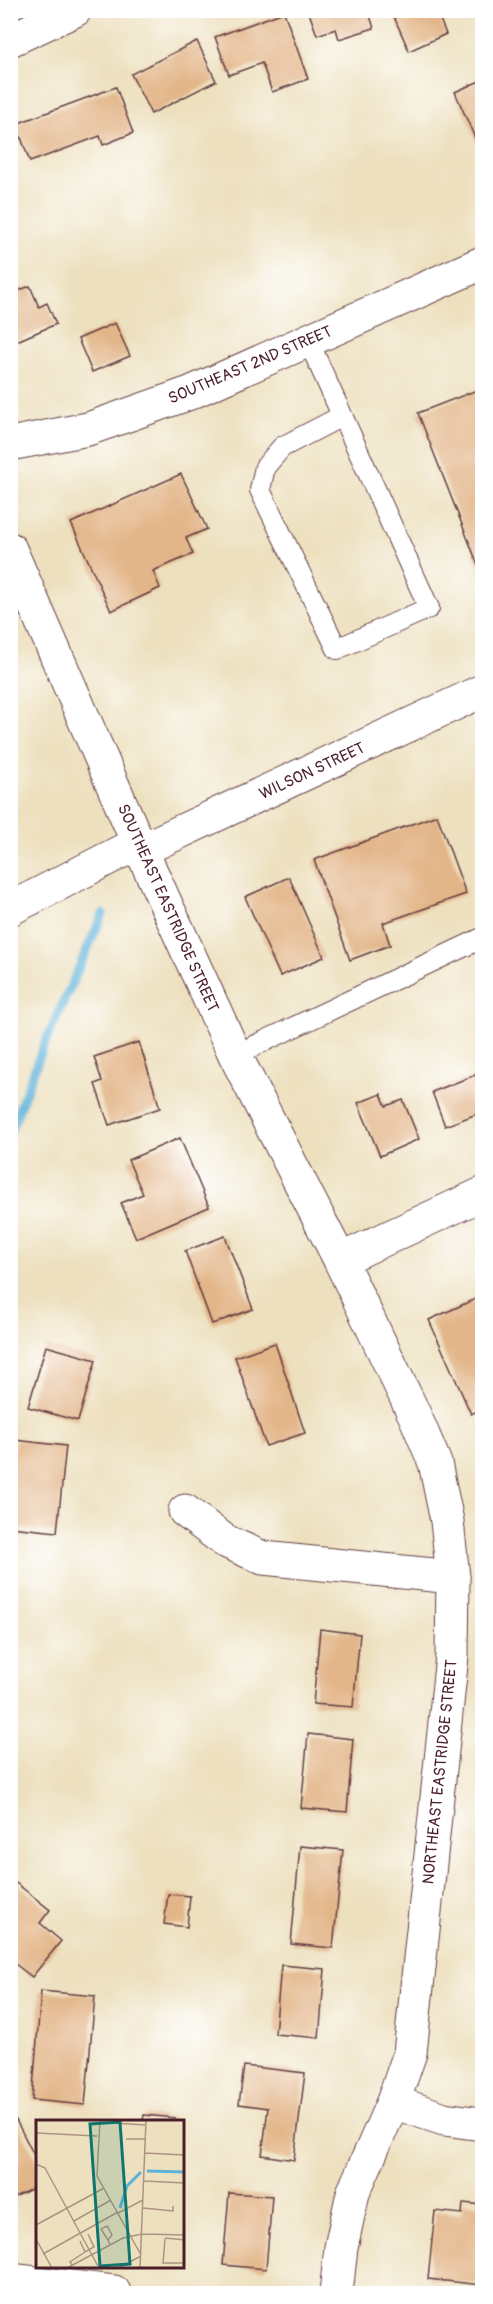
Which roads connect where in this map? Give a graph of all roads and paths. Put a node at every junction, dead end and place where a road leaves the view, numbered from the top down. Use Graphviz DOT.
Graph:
graph roads {
  1 [pos="75,10"];
  2 [pos="10,40"];
  3 [pos="483,263"];
  4 [pos="308,340"];
  5 [pos="342,416"];
  6 [pos="10,444"];
  7 [pos="10,549"];
  8 [pos="483,691"];
  9 [pos="139,847"];
  10 [pos="10,909"];
  11 [pos="483,938"];
  12 [pos="235,1055"];
  13 [pos="483,1194"];
  14 [pos="340,1260"];
  15 [pos="185,1511"];
  16 [pos="453,1577"];
  17 [pos="393,2102"];
  18 [pos="483,2124"];
  19 [pos="10,2280"];
  20 [pos="114,2292"];
  21 [pos="336,2294"];
  1 -- 2 [label="street"];
  3 -- 4 [label="street, SOUTHEAST 2ND STREET"];
  4 -- 5 [label="lane"];
  4 -- 6 [label="street, SOUTHEAST 2ND STREET"];
  5 -- 5 [label="lane"];
  7 -- 9 [label="street, SOUTHEAST EASTRIDGE STREET"];
  8 -- 9 [label="street, WILSON STREET"];
  9 -- 10 [label="street, WILSON STREET"];
  9 -- 12 [label="street, SOUTHEAST EASTRIDGE STREET"];
  11 -- 12 [label="lane"];
  12 -- 14 [label="street, SOUTHEAST EASTRIDGE STREET"];
  13 -- 14 [label="street"];
  14 -- 16 [label="street, NORTHEAST EASTRIDGE STREET"];
  15 -- 16 [label="street"];
  16 -- 17 [label="street, NORTHEAST EASTRIDGE STREET"];
  17 -- 18 [label="street"];
  17 -- 21 [label="street, NORTHEAST EASTRIDGE STREET"];
  19 -- 20 [label="street"];
}
